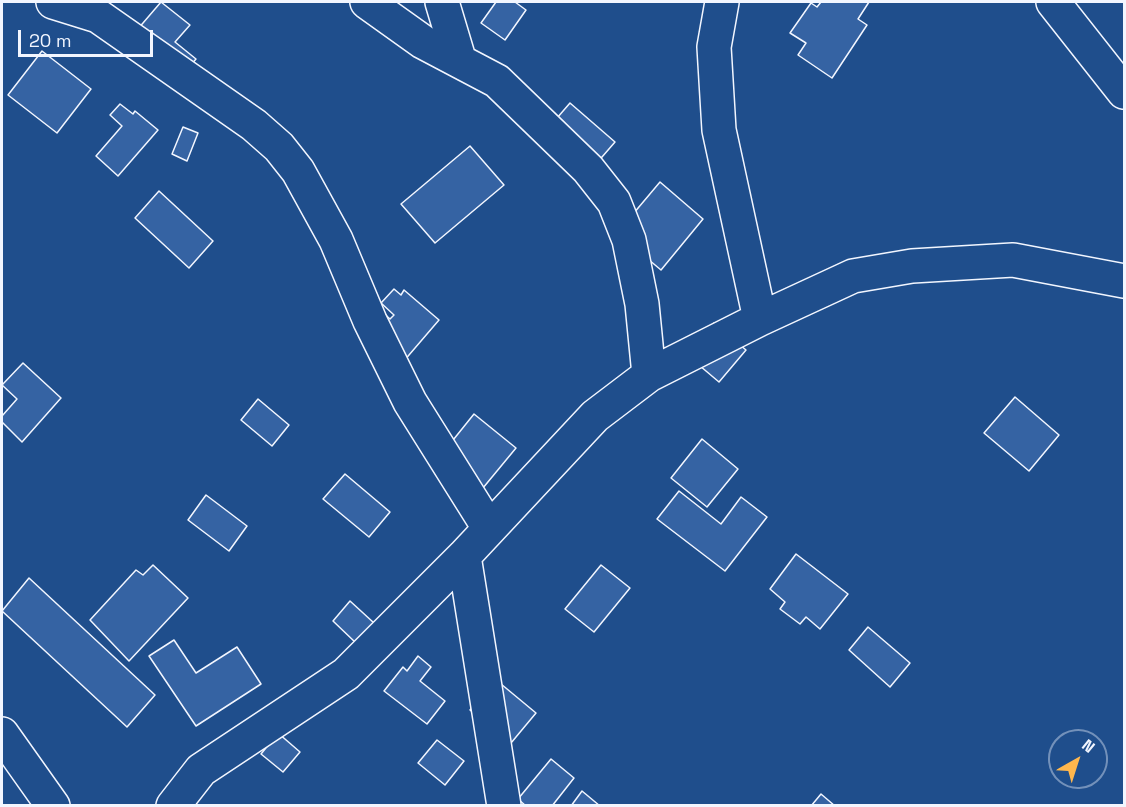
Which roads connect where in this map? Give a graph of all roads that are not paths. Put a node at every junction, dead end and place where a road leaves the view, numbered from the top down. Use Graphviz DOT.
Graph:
graph roads {
  1 [pos="53,2"];
  2 [pos="366,2"];
  3 [pos="442,2"];
  4 [pos="722,2"];
  5 [pos="1053,2"];
  6 [pos="459,59"];
  7 [pos="1125,92"];
  8 [pos="1125,281"];
  9 [pos="760,319"];
  10 [pos="649,375"];
  11 [pos="489,528"];
  12 [pos="464,556"];
  13 [pos="2,734"];
  14 [pos="53,806"];
  15 [pos="173,806"];
  16 [pos="504,806"];
  1 -- 11 [label="street"];
  2 -- 6 [label="street"];
  3 -- 6 [label="street"];
  4 -- 9 [label="street"];
  5 -- 7 [label="street"];
  6 -- 10 [label="street"];
  8 -- 9 [label="street"];
  9 -- 10 [label="street"];
  10 -- 11 [label="street"];
  11 -- 12 [label="street"];
  12 -- 15 [label="street"];
  12 -- 16 [label="street"];
  13 -- 14 [label="street"];
}
